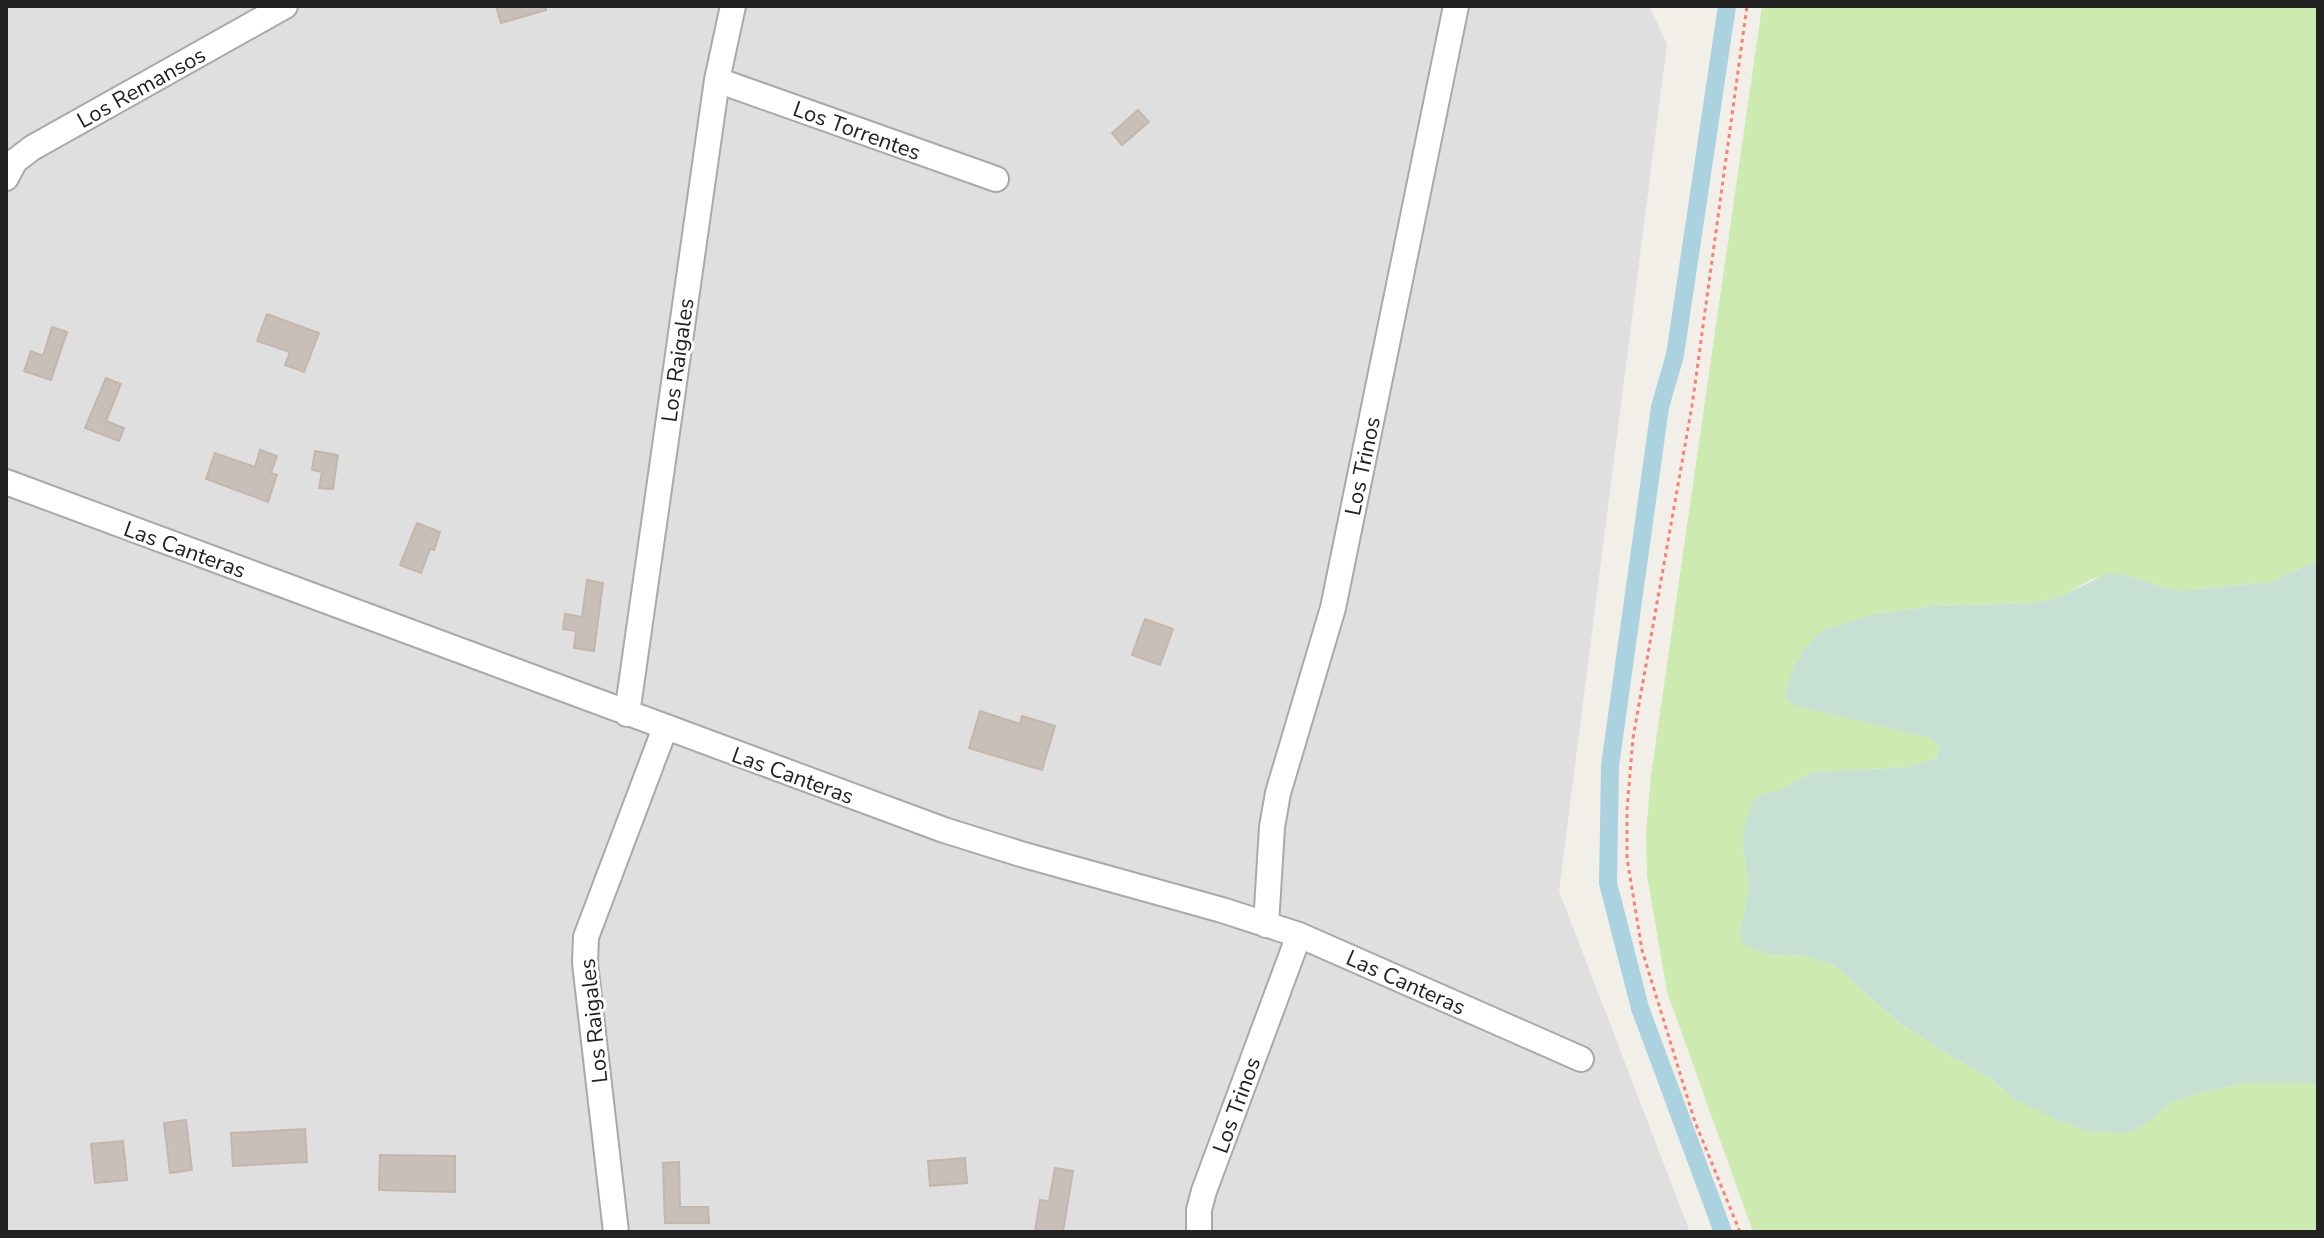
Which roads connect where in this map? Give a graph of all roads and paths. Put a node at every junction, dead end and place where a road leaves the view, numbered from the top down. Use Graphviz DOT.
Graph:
graph roads {
  1 [pos="285,6"];
  2 [pos="733,6"];
  3 [pos="1456,6"];
  4 [pos="1747,6"];
  5 [pos="717,80"];
  6 [pos="6,178"];
  7 [pos="996,179"];
  8 [pos="6,482"];
  9 [pos="627,714"];
  10 [pos="665,728"];
  11 [pos="1266,925"];
  12 [pos="1299,935"];
  13 [pos="1581,1059"];
  14 [pos="616,1232"];
  15 [pos="1199,1232"];
  16 [pos="1740,1232"];
  1 -- 6 [label="street, Los Remansos"];
  2 -- 5 [label="street, Los Raigales"];
  3 -- 11 [label="street, Los Trinos"];
  4 -- 16 [label="path"];
  5 -- 7 [label="street, Los Torrentes"];
  5 -- 9 [label="street, Los Raigales"];
  8 -- 9 [label="street, Las Canteras"];
  9 -- 10 [label="street, Las Canteras"];
  10 -- 11 [label="street, Las Canteras"];
  10 -- 14 [label="street, Los Raigales"];
  11 -- 12 [label="street, Las Canteras"];
  12 -- 13 [label="street, Las Canteras"];
  12 -- 15 [label="street, Los Trinos"];
}
